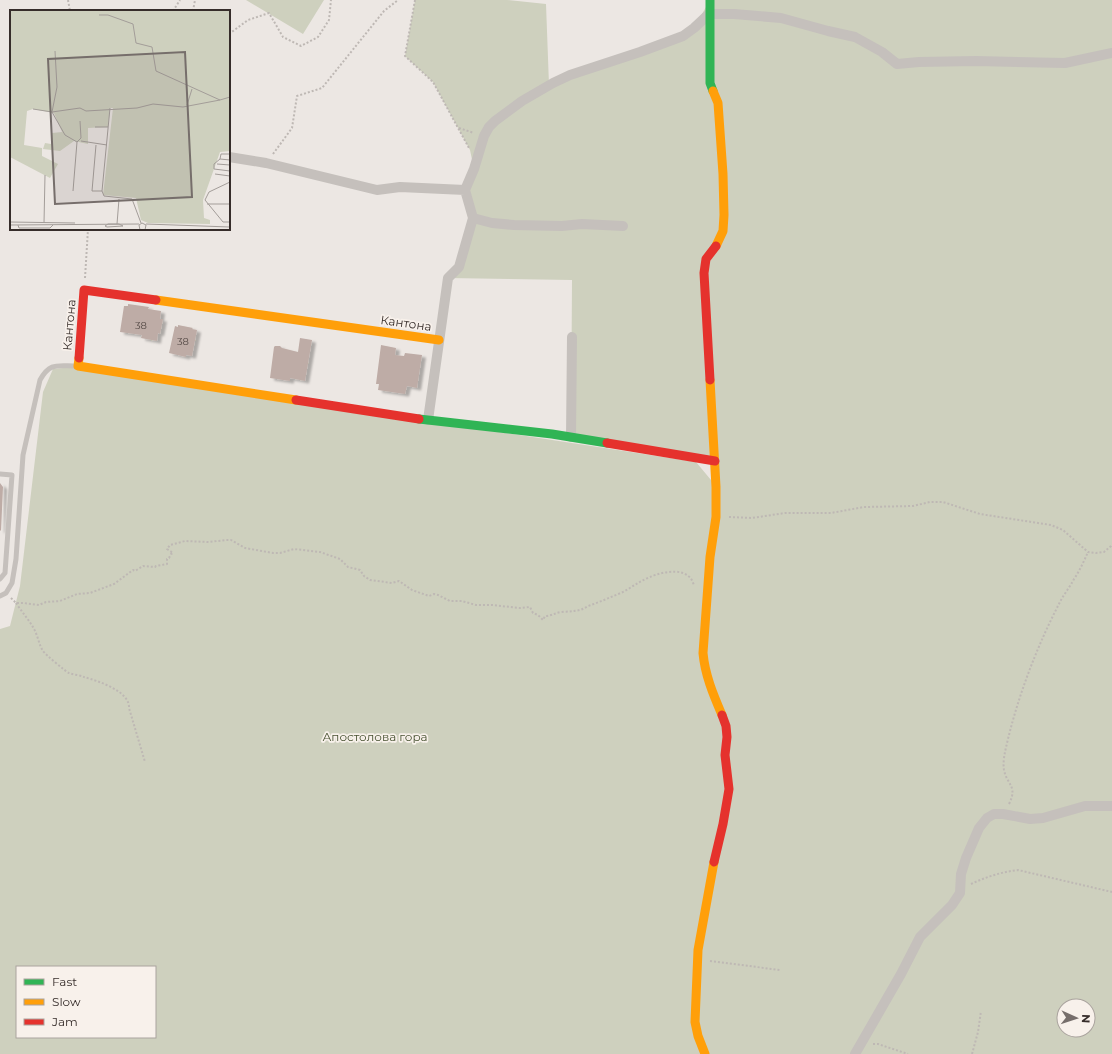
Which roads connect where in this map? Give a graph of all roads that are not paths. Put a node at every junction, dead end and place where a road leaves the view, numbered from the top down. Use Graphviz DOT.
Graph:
graph roads {
  1 [pos="710,0"];
  2 [pos="709,14"];
  3 [pos="1112,53"];
  4 [pos="230,157"];
  5 [pos="465,190"];
  6 [pos="473,218"];
  7 [pos="623,226"];
  8 [pos="572,337"];
  9 [pos="439,340"];
  10 [pos="78,366"];
  11 [pos="428,420"];
  12 [pos="571,437"];
  13 [pos="715,461"];
  14 [pos="0,474"];
  15 [pos="0,579"];
  16 [pos="0,596"];
  17 [pos="1112,806"];
  18 [pos="706,1053"];
  19 [pos="855,1054"];
  1 -- 2 [label="street"];
  2 -- 3 [label="street"];
  2 -- 5 [label="street"];
  2 -- 13 [label="street"];
  4 -- 5 [label="street"];
  5 -- 6 [label="street"];
  6 -- 7 [label="street"];
  6 -- 9 [label="street"];
  8 -- 12 [label="street"];
  9 -- 10 [label="street, Кантона"];
  9 -- 11 [label="street"];
  10 -- 11 [label="street, Кантона"];
  10 -- 16 [label="lane"];
  11 -- 12 [label="street, Кантона"];
  12 -- 13 [label="street, Кантона"];
  13 -- 18 [label="street"];
  14 -- 15 [label="lane"];
  17 -- 19 [label="street"];
}
